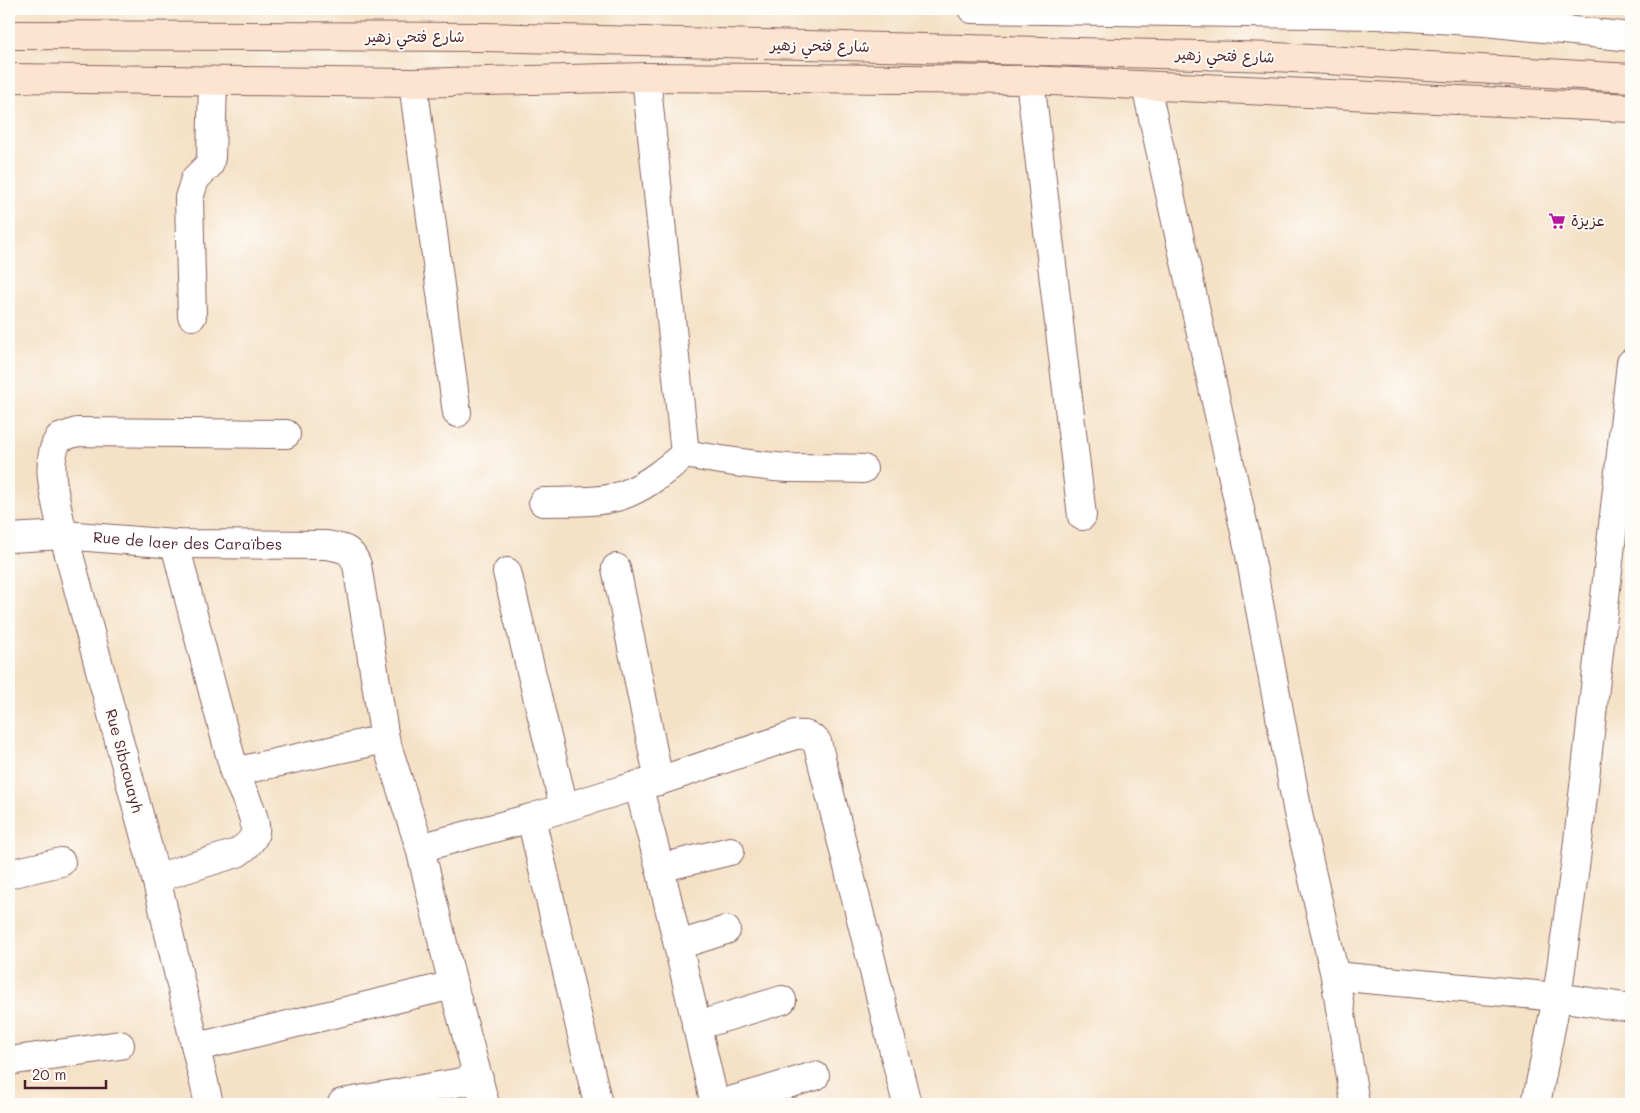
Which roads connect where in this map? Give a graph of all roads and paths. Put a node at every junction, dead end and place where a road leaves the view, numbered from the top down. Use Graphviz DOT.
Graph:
graph roads {
  1 [pos="972,9"];
  2 [pos="1276,11"];
  3 [pos="1378,12"];
  4 [pos="1485,15"];
  5 [pos="9,35"];
  6 [pos="1631,37"];
  7 [pos="646,77"];
  8 [pos="9,78"];
  9 [pos="1631,78"];
  10 [pos="1030,80"];
  11 [pos="214,81"];
  12 [pos="413,83"];
  13 [pos="1146,86"];
  14 [pos="1631,108"];
  15 [pos="192,316"];
  16 [pos="1631,363"];
  17 [pos="456,413"];
  18 [pos="286,434"];
  19 [pos="685,454"];
  20 [pos="863,469"];
  21 [pos="543,502"];
  22 [pos="1082,516"];
  23 [pos="64,536"];
  24 [pos="9,538"];
  25 [pos="175,544"];
  26 [pos="616,568"];
  27 [pos="507,572"];
  28 [pos="385,739"];
  29 [pos="234,772"];
  30 [pos="648,783"];
  31 [pos="564,807"];
  32 [pos="530,818"];
  33 [pos="420,848"];
  34 [pos="730,851"];
  35 [pos="62,862"];
  36 [pos="660,868"];
  37 [pos="9,874"];
  38 [pos="156,878"];
  39 [pos="726,930"];
  40 [pos="679,946"];
  41 [pos="1335,976"];
  42 [pos="453,984"];
  43 [pos="1557,997"];
  44 [pos="782,1000"];
  45 [pos="1631,1008"];
  46 [pos="696,1026"];
  47 [pos="120,1046"];
  48 [pos="197,1047"];
  49 [pos="9,1061"];
  50 [pos="815,1076"];
  51 [pos="482,1092"];
  52 [pos="342,1103"];
  53 [pos="209,1104"];
  54 [pos="598,1104"];
  55 [pos="715,1104"];
  56 [pos="720,1104"];
  57 [pos="907,1104"];
  58 [pos="1355,1104"];
  59 [pos="1536,1104"];
  1 -- 2 [label="street"];
  2 -- 3 [label="street"];
  3 -- 4 [label="street"];
  4 -- 6 [label="street"];
  5 -- 9 [label="street, شارع فتحي زهير"];
  7 -- 10 [label="street"];
  7 -- 12 [label="street"];
  7 -- 19 [label="street"];
  8 -- 11 [label="street"];
  10 -- 13 [label="street"];
  10 -- 22 [label="street"];
  11 -- 12 [label="street"];
  11 -- 15 [label="street"];
  12 -- 17 [label="street"];
  13 -- 14 [label="street"];
  13 -- 41 [label="street"];
  16 -- 43 [label="street"];
  18 -- 23 [label="street, Rue Sibaouayh"];
  19 -- 20 [label="street"];
  19 -- 21 [label="street"];
  23 -- 24 [label="street, Rue de laer des Caraïbes"];
  23 -- 25 [label="street, Rue de laer des Caraïbes"];
  23 -- 38 [label="street, Rue Sibaouayh"];
  25 -- 28 [label="street, Rue de laer des Caraïbes"];
  25 -- 29 [label="street"];
  26 -- 30 [label="street"];
  27 -- 31 [label="street"];
  28 -- 29 [label="street"];
  28 -- 33 [label="street"];
  29 -- 38 [label="street"];
  30 -- 31 [label="street"];
  30 -- 36 [label="street"];
  30 -- 57 [label="street"];
  31 -- 32 [label="street"];
  32 -- 33 [label="street"];
  32 -- 54 [label="street"];
  33 -- 42 [label="street"];
  34 -- 36 [label="street"];
  35 -- 37 [label="street"];
  36 -- 40 [label="street"];
  38 -- 48 [label="street, Rue Sibaouayh"];
  39 -- 40 [label="street"];
  40 -- 46 [label="street"];
  41 -- 43 [label="street"];
  41 -- 58 [label="street"];
  42 -- 48 [label="street"];
  42 -- 51 [label="street"];
  43 -- 45 [label="street"];
  43 -- 59 [label="street"];
  44 -- 46 [label="street"];
  46 -- 55 [label="street"];
  47 -- 49 [label="street"];
  48 -- 53 [label="street, Rue Sibaouayh"];
  50 -- 56 [label="street"];
  51 -- 52 [label="street"];
}
